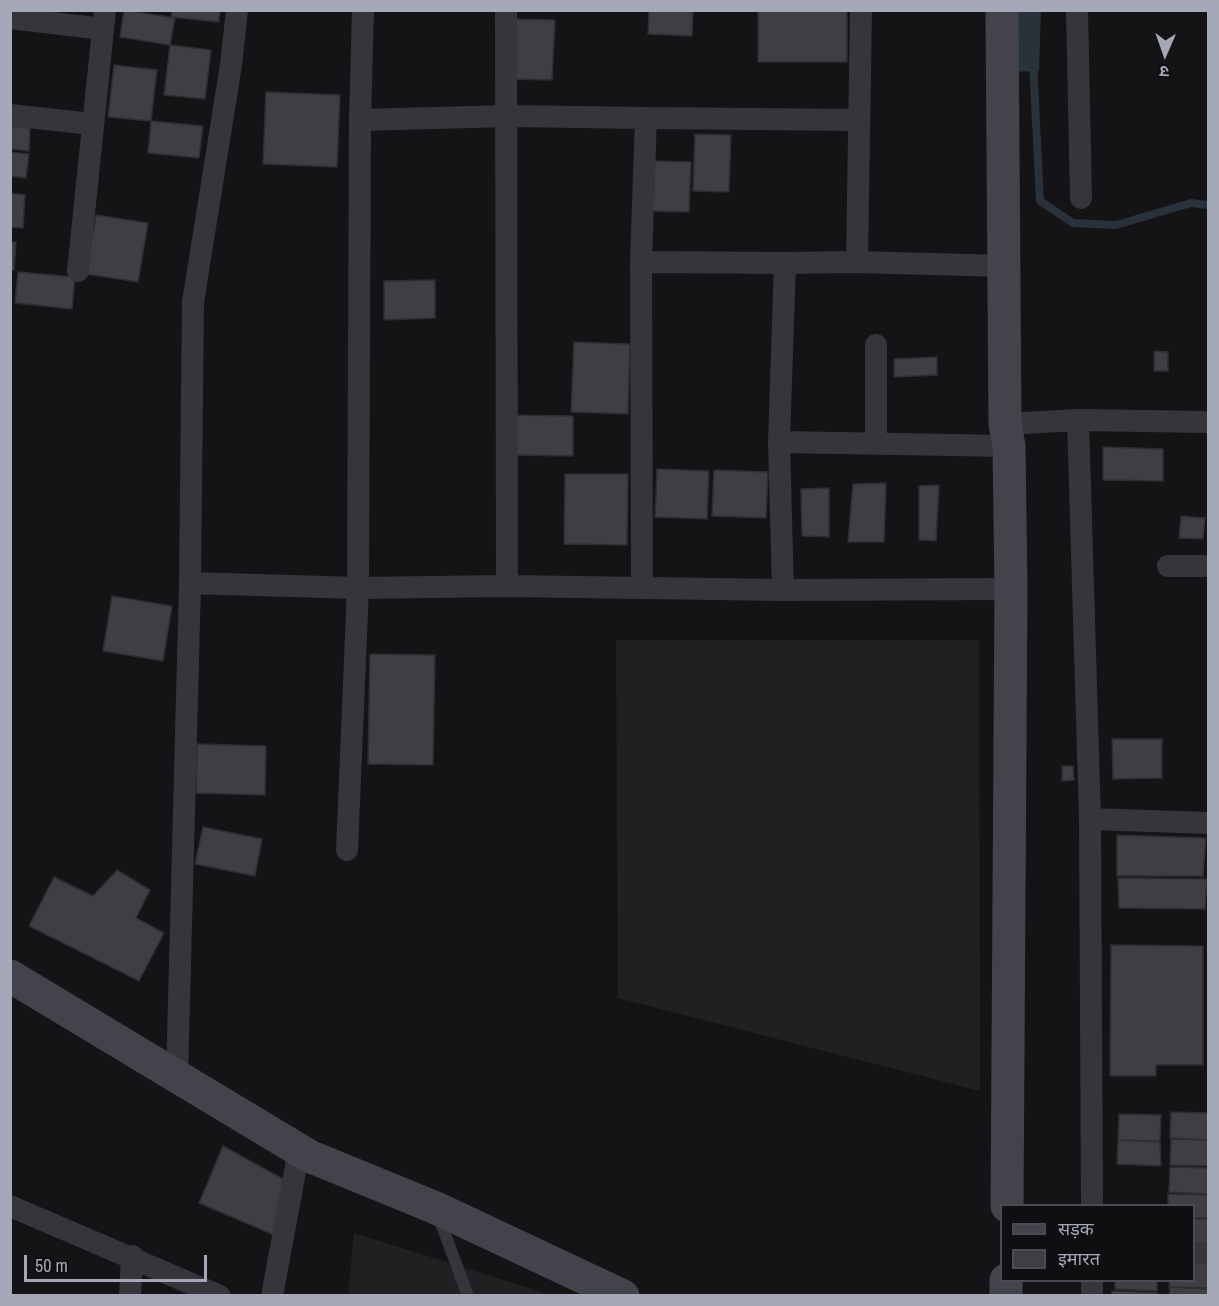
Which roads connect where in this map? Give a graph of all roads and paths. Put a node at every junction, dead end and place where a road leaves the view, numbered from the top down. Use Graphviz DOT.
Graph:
graph roads {
  1 [pos="237,10"];
  2 [pos="363,10"];
  3 [pos="506,10"];
  4 [pos="861,10"];
  5 [pos="1002,10"];
  6 [pos="1077,10"];
  7 [pos="10,18"];
  8 [pos="104,20"];
  9 [pos="10,115"];
  10 [pos="508,116"];
  11 [pos="646,118"];
  12 [pos="360,120"];
  13 [pos="859,120"];
  14 [pos="92,124"];
  15 [pos="1081,198"];
  16 [pos="641,262"];
  17 [pos="857,262"];
  18 [pos="785,263"];
  19 [pos="1004,266"];
  20 [pos="78,271"];
  21 [pos="876,345"];
  22 [pos="1078,420"];
  23 [pos="1209,422"];
  24 [pos="1007,435"];
  25 [pos="780,442"];
  26 [pos="876,444"];
  27 [pos="1168,566"];
  28 [pos="1209,566"];
  29 [pos="190,583"];
  30 [pos="507,586"];
  31 [pos="642,587"];
  32 [pos="358,588"];
  33 [pos="1011,589"];
  34 [pos="783,590"];
  35 [pos="1090,819"];
  36 [pos="1209,823"];
  37 [pos="347,850"];
  38 [pos="10,976"];
  39 [pos="177,1077"];
  40 [pos="299,1150"];
  41 [pos="1007,1204"];
  42 [pos="1092,1204"];
  43 [pos="10,1206"];
  44 [pos="436,1208"];
  45 [pos="132,1256"];
  46 [pos="130,1296"];
  47 [pos="220,1296"];
  48 [pos="272,1296"];
  49 [pos="468,1296"];
  50 [pos="623,1296"];
  1 -- 29 [label="street"];
  2 -- 12 [label="street"];
  3 -- 10 [label="street"];
  4 -- 13 [label="street"];
  5 -- 19 [label="street"];
  6 -- 15 [label="street"];
  7 -- 8 [label="street"];
  8 -- 14 [label="street"];
  9 -- 14 [label="street"];
  10 -- 11 [label="street"];
  10 -- 12 [label="street"];
  10 -- 30 [label="street"];
  11 -- 13 [label="street"];
  11 -- 16 [label="street"];
  12 -- 32 [label="street"];
  13 -- 17 [label="street"];
  14 -- 20 [label="street"];
  16 -- 18 [label="street"];
  16 -- 31 [label="street"];
  17 -- 18 [label="street"];
  17 -- 19 [label="street"];
  18 -- 25 [label="street"];
  19 -- 24 [label="street"];
  21 -- 26 [label="street"];
  22 -- 23 [label="street"];
  22 -- 24 [label="street"];
  22 -- 35 [label="street"];
  24 -- 26 [label="street"];
  24 -- 33 [label="street"];
  25 -- 26 [label="street"];
  25 -- 34 [label="street"];
  27 -- 28 [label="street"];
  29 -- 32 [label="street"];
  29 -- 39 [label="street"];
  30 -- 31 [label="street"];
  30 -- 32 [label="street"];
  31 -- 34 [label="street"];
  32 -- 37 [label="street"];
  33 -- 34 [label="street"];
  33 -- 41 [label="street"];
  35 -- 36 [label="street"];
  35 -- 42 [label="street"];
  38 -- 39 [label="street"];
  39 -- 40 [label="street"];
  40 -- 44 [label="street"];
  40 -- 48 [label="street"];
  43 -- 45 [label="street"];
  44 -- 49 [label="lane"];
  44 -- 50 [label="street"];
  45 -- 46 [label="street"];
  45 -- 47 [label="street"];
}
